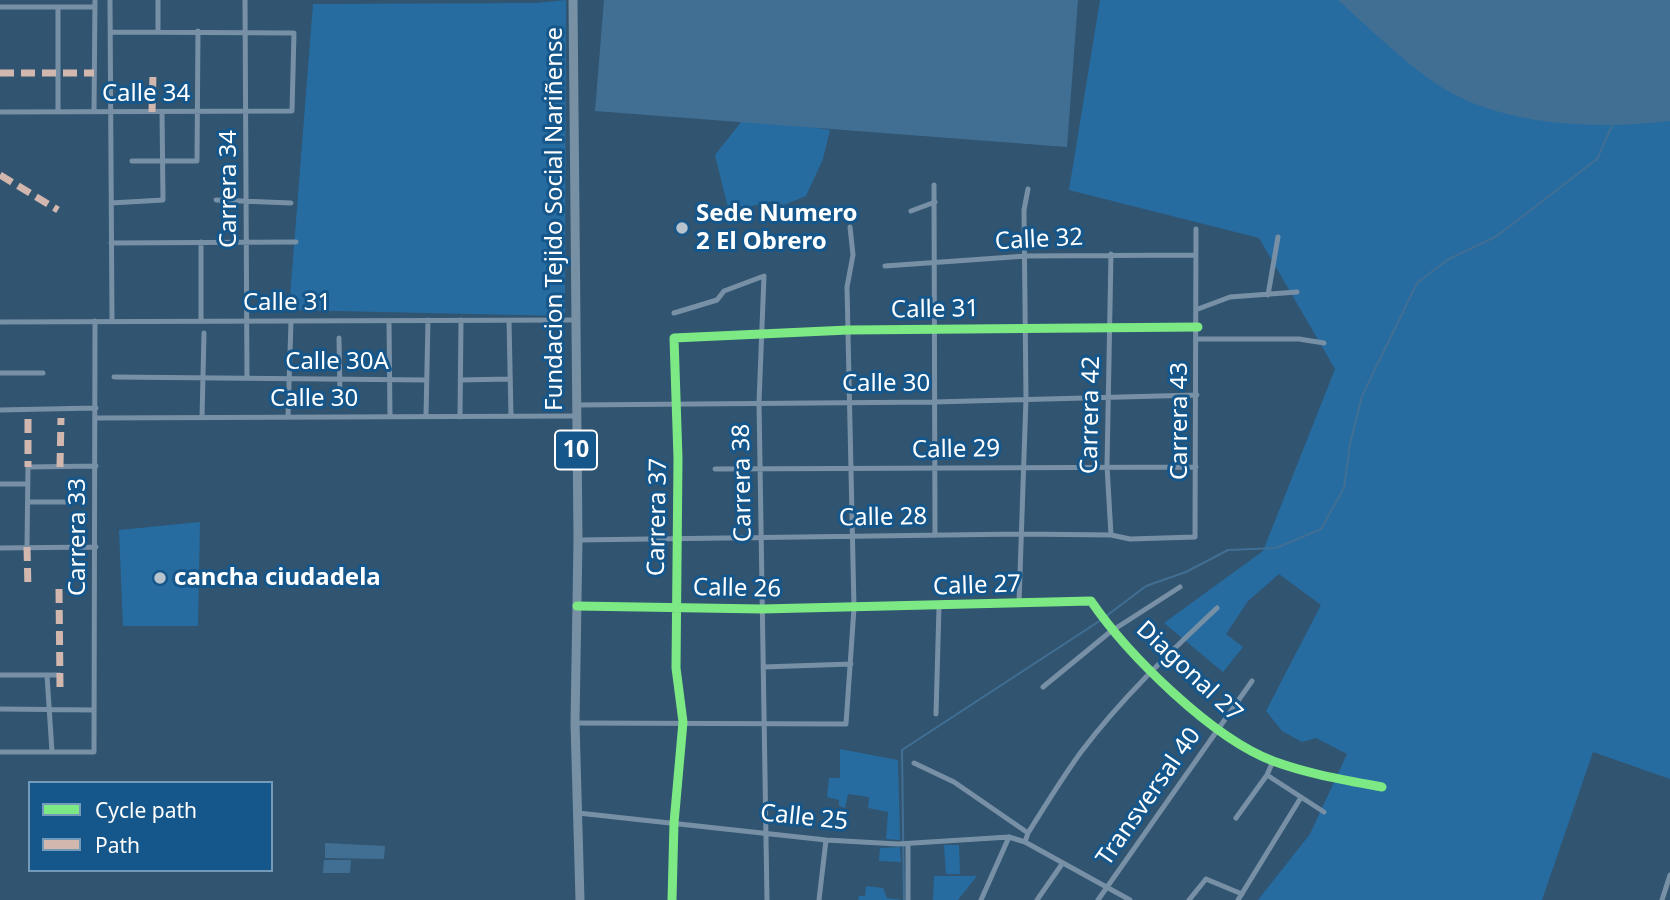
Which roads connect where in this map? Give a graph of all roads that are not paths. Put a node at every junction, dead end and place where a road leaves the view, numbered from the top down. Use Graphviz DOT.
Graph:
graph roads {
  1 [pos="110,0"];
  2 [pos="158,0"];
  3 [pos="245,0"];
  4 [pos="573,0"];
  5 [pos="25,4"];
  6 [pos="95,4"];
  7 [pos="58,7"];
  8 [pos="0,8"];
  9 [pos="158,31"];
  10 [pos="198,31"];
  11 [pos="110,32"];
  12 [pos="246,33"];
  13 [pos="196,111"];
  14 [pos="246,111"];
  15 [pos="0,112"];
  16 [pos="58,112"];
  17 [pos="94,112"];
  18 [pos="110,112"];
  19 [pos="162,112"];
  20 [pos="132,161"];
  21 [pos="162,161"];
  22 [pos="934,185"];
  23 [pos="1028,189"];
  24 [pos="216,200"];
  25 [pos="247,202"];
  26 [pos="935,202"];
  27 [pos="111,203"];
  28 [pos="291,203"];
  29 [pos="911,211"];
  30 [pos="850,227"];
  31 [pos="1196,229"];
  32 [pos="1278,237"];
  33 [pos="247,241"];
  34 [pos="201,242"];
  35 [pos="296,242"];
  36 [pos="111,243"];
  37 [pos="1111,254"];
  38 [pos="1196,255"];
  39 [pos="1026,256"];
  40 [pos="933,265"];
  41 [pos="885,266"];
  42 [pos="1297,292"];
  43 [pos="1268,295"];
  44 [pos="1198,309"];
  45 [pos="674,313"];
  46 [pos="428,320"];
  47 [pos="461,320"];
  48 [pos="509,320"];
  49 [pos="574,320"];
  50 [pos="95,321"];
  51 [pos="111,321"];
  52 [pos="201,321"];
  53 [pos="248,321"];
  54 [pos="291,321"];
  55 [pos="389,321"];
  56 [pos="0,322"];
  57 [pos="1110,326"];
  58 [pos="1026,327"];
  59 [pos="1198,327"];
  60 [pos="848,330"];
  61 [pos="933,331"];
  62 [pos="204,333"];
  63 [pos="763,334"];
  64 [pos="339,338"];
  65 [pos="674,338"];
  66 [pos="1198,339"];
  67 [pos="1324,343"];
  68 [pos="0,373"];
  69 [pos="43,373"];
  70 [pos="114,377"];
  71 [pos="202,378"];
  72 [pos="247,379"];
  73 [pos="291,379"];
  74 [pos="340,379"];
  75 [pos="510,379"];
  76 [pos="389,380"];
  77 [pos="427,380"];
  78 [pos="460,380"];
  79 [pos="1197,395"];
  80 [pos="340,396"];
  81 [pos="1026,398"];
  82 [pos="1108,399"];
  83 [pos="850,401"];
  84 [pos="759,402"];
  85 [pos="934,402"];
  86 [pos="677,404"];
  87 [pos="575,405"];
  88 [pos="96,408"];
  89 [pos="0,411"];
  90 [pos="426,416"];
  91 [pos="460,416"];
  92 [pos="511,416"];
  93 [pos="575,416"];
  94 [pos="390,417"];
  95 [pos="96,418"];
  96 [pos="202,418"];
  97 [pos="288,418"];
  98 [pos="96,466"];
  99 [pos="1025,466"];
  100 [pos="1107,466"];
  101 [pos="1196,467"];
  102 [pos="760,468"];
  103 [pos="852,468"];
  104 [pos="934,468"];
  105 [pos="715,469"];
  106 [pos="0,484"];
  107 [pos="29,484"];
  108 [pos="28,502"];
  109 [pos="69,502"];
  110 [pos="1020,534"];
  111 [pos="936,535"];
  112 [pos="1111,535"];
  113 [pos="852,536"];
  114 [pos="762,537"];
  115 [pos="677,538"];
  116 [pos="1188,539"];
  117 [pos="578,540"];
  118 [pos="27,547"];
  119 [pos="96,547"];
  120 [pos="0,548"];
  121 [pos="1180,587"];
  122 [pos="1019,603"];
  123 [pos="577,606"];
  124 [pos="676,607"];
  125 [pos="939,607"];
  126 [pos="854,608"];
  127 [pos="1217,608"];
  128 [pos="762,610"];
  129 [pos="1097,610"];
  130 [pos="1115,630"];
  131 [pos="851,664"];
  132 [pos="764,667"];
  133 [pos="1152,669"];
  134 [pos="0,675"];
  135 [pos="47,675"];
  136 [pos="60,675"];
  137 [pos="1252,681"];
  138 [pos="1043,687"];
  139 [pos="0,709"];
  140 [pos="47,709"];
  141 [pos="94,710"];
  142 [pos="936,714"];
  143 [pos="683,722"];
  144 [pos="575,723"];
  145 [pos="764,724"];
  146 [pos="1218,729"];
  147 [pos="0,752"];
  148 [pos="52,752"];
  149 [pos="1273,761"];
  150 [pos="914,762"];
  151 [pos="1267,775"];
  152 [pos="1382,787"];
  153 [pos="1300,799"];
  154 [pos="1324,812"];
  155 [pos="578,813"];
  156 [pos="1236,818"];
  157 [pos="674,823"];
  158 [pos="768,832"];
  159 [pos="1028,833"];
  160 [pos="1009,837"];
  161 [pos="826,839"];
  162 [pos="1025,842"];
  163 [pos="907,844"];
  164 [pos="1062,864"];
  165 [pos="1670,876"];
  166 [pos="1108,885"];
  167 [pos="1240,897"];
  168 [pos="580,900"];
  169 [pos="672,900"];
  170 [pos="767,900"];
  171 [pos="819,900"];
  172 [pos="908,900"];
  173 [pos="981,900"];
  174 [pos="1037,900"];
  175 [pos="1098,900"];
  176 [pos="1130,900"];
  177 [pos="1189,900"];
  178 [pos="1662,900"];
  1 -- 11 [label="street"];
  2 -- 9 [label="street"];
  3 -- 12 [label="street, Carrera 34"];
  4 -- 49 [label="main road, Fundacion Tejido Social Nariñense / 10"];
  5 -- 7 [label="street"];
  5 -- 8 [label="street"];
  6 -- 7 [label="street"];
  6 -- 17 [label="street"];
  7 -- 16 [label="street"];
  9 -- 10 [label="street"];
  9 -- 11 [label="street"];
  10 -- 12 [label="street"];
  10 -- 13 [label="street"];
  11 -- 18 [label="street"];
  12 -- 14 [label="street, Carrera 34"];
  12 -- 14 [label="street, Calle 34"];
  13 -- 14 [label="street, Calle 34"];
  13 -- 19 [label="street, Calle 34"];
  13 -- 21 [label="street"];
  14 -- 25 [label="street, Carrera 34"];
  15 -- 16 [label="street, Calle 34"];
  16 -- 17 [label="street, Calle 34"];
  17 -- 18 [label="street, Calle 34"];
  18 -- 19 [label="street, Calle 34"];
  18 -- 27 [label="street"];
  19 -- 21 [label="street"];
  20 -- 21 [label="street"];
  21 -- 27 [label="street"];
  22 -- 26 [label="street"];
  23 -- 39 [label="street"];
  24 -- 25 [label="street"];
  25 -- 28 [label="street"];
  25 -- 33 [label="street, Carrera 34"];
  26 -- 29 [label="street"];
  26 -- 40 [label="street"];
  27 -- 36 [label="street"];
  30 -- 60 [label="street"];
  31 -- 38 [label="street, Carrera 43"];
  32 -- 43 [label="street"];
  33 -- 34 [label="street"];
  33 -- 35 [label="street"];
  33 -- 53 [label="street, Carrera 34"];
  34 -- 36 [label="street"];
  34 -- 52 [label="street"];
  36 -- 51 [label="street"];
  37 -- 38 [label="street, Calle 32"];
  37 -- 39 [label="street, Calle 32"];
  37 -- 57 [label="street, Carrera 42"];
  38 -- 44 [label="street, Carrera 43"];
  39 -- 40 [label="street, Calle 32"];
  39 -- 58 [label="street"];
  40 -- 41 [label="street, Calle 32"];
  40 -- 61 [label="street"];
  42 -- 43 [label="street"];
  43 -- 44 [label="street"];
  44 -- 59 [label="street, Carrera 43"];
  45 -- 63 [label="street, Carrera 38"];
  46 -- 47 [label="street, Calle 31"];
  46 -- 55 [label="street, Calle 31"];
  46 -- 77 [label="street"];
  47 -- 48 [label="street, Calle 31"];
  47 -- 78 [label="street"];
  48 -- 49 [label="street, Calle 31"];
  48 -- 75 [label="street"];
  49 -- 87 [label="main road, Fundacion Tejido Social Nariñense / 10"];
  50 -- 51 [label="street, Calle 31"];
  50 -- 56 [label="street, Calle 31"];
  50 -- 88 [label="street, Carrera 33"];
  51 -- 52 [label="street, Calle 31"];
  52 -- 53 [label="street, Calle 31"];
  53 -- 54 [label="street, Calle 31"];
  53 -- 72 [label="street, Carrera 34"];
  54 -- 55 [label="street, Calle 31"];
  54 -- 73 [label="street"];
  55 -- 76 [label="street"];
  57 -- 58 [label="street, Calle 31"];
  57 -- 59 [label="street, Calle 31"];
  57 -- 82 [label="street, Carrera 42"];
  58 -- 61 [label="street, Calle 31"];
  58 -- 81 [label="street"];
  59 -- 66 [label="street, Carrera 43"];
  60 -- 61 [label="street, Calle 31"];
  60 -- 63 [label="street, Calle 31"];
  60 -- 83 [label="street"];
  61 -- 85 [label="street"];
  62 -- 71 [label="street"];
  63 -- 65 [label="street, Calle 31"];
  63 -- 84 [label="street, Carrera 38"];
  64 -- 74 [label="street"];
  65 -- 86 [label="street, Carrera 37"];
  66 -- 67 [label="street"];
  66 -- 79 [label="street, Carrera 43"];
  68 -- 69 [label="street"];
  70 -- 71 [label="street, Calle 30"];
  71 -- 72 [label="street, Calle 30"];
  71 -- 96 [label="street"];
  72 -- 73 [label="street, Calle 30A"];
  73 -- 74 [label="street, Calle 30A"];
  73 -- 97 [label="street"];
  74 -- 76 [label="street, Calle 30A"];
  74 -- 80 [label="street"];
  75 -- 78 [label="street"];
  75 -- 92 [label="street"];
  76 -- 77 [label="street, Calle 30A"];
  76 -- 94 [label="street"];
  77 -- 90 [label="street"];
  78 -- 91 [label="street"];
  79 -- 82 [label="street, Calle 30"];
  79 -- 101 [label="street, Carrera 43"];
  81 -- 82 [label="street, Calle 30"];
  81 -- 85 [label="street, Calle 30"];
  81 -- 99 [label="street"];
  82 -- 100 [label="street, Carrera 42"];
  83 -- 84 [label="street, Calle 30"];
  83 -- 85 [label="street, Calle 30"];
  83 -- 103 [label="street"];
  84 -- 86 [label="street, Calle 30"];
  84 -- 102 [label="street, Carrera 38"];
  85 -- 104 [label="street"];
  86 -- 87 [label="street, Calle 30"];
  86 -- 115 [label="street, Carrera 37"];
  87 -- 93 [label="main road, Fundacion Tejido Social Nariñense / 10"];
  88 -- 89 [label="street"];
  88 -- 95 [label="street, Carrera 33"];
  90 -- 91 [label="street, Calle 30"];
  90 -- 94 [label="street, Calle 30"];
  91 -- 92 [label="street, Calle 30"];
  92 -- 93 [label="street, Calle 30"];
  93 -- 117 [label="main road, Fundacion Tejido Social Nariñense / 10"];
  94 -- 97 [label="street, Calle 30"];
  95 -- 96 [label="street, Calle 30"];
  95 -- 98 [label="street, Carrera 33"];
  96 -- 97 [label="street, Calle 30"];
  98 -- 107 [label="street"];
  98 -- 119 [label="street, Carrera 33"];
  99 -- 100 [label="street, Calle 29"];
  99 -- 104 [label="street, Calle 29"];
  99 -- 110 [label="street"];
  100 -- 101 [label="street, Calle 29"];
  100 -- 112 [label="street, Carrera 42"];
  101 -- 116 [label="street, Carrera 43"];
  102 -- 103 [label="street, Calle 29"];
  102 -- 105 [label="street, Calle 29"];
  102 -- 114 [label="street, Carrera 38"];
  103 -- 104 [label="street, Calle 29"];
  103 -- 113 [label="street"];
  104 -- 111 [label="street"];
  106 -- 107 [label="street"];
  107 -- 108 [label="street"];
  108 -- 109 [label="street"];
  108 -- 118 [label="street"];
  110 -- 111 [label="street, Calle 28"];
  110 -- 112 [label="street, Calle 28"];
  110 -- 122 [label="street"];
  111 -- 113 [label="street, Calle 28"];
  112 -- 116 [label="street, Calle 28"];
  113 -- 114 [label="street, Calle 28"];
  113 -- 126 [label="street"];
  114 -- 115 [label="street, Calle 28"];
  114 -- 128 [label="street, Carrera 38"];
  115 -- 117 [label="street, Calle 28"];
  115 -- 124 [label="street, Carrera 37"];
  117 -- 123 [label="main road, Fundacion Tejido Social Nariñense / 10"];
  118 -- 119 [label="street"];
  118 -- 120 [label="street"];
  119 -- 141 [label="street, Carrera 33"];
  121 -- 130 [label="street"];
  122 -- 125 [label="street, Calle 27"];
  122 -- 129 [label="street, Calle 27"];
  123 -- 124 [label="street, Calle 26"];
  123 -- 144 [label="main road, Fundacion Tejido Social Nariñense / 10"];
  124 -- 128 [label="street, Calle 26"];
  124 -- 143 [label="street, Carrera 37"];
  125 -- 126 [label="street, Calle 27"];
  125 -- 142 [label="street"];
  126 -- 128 [label="street, Calle 26"];
  126 -- 131 [label="street"];
  127 -- 133 [label="street"];
  128 -- 132 [label="street, Carrera 38"];
  129 -- 130 [label="street, Diagonal 27"];
  130 -- 133 [label="street, Diagonal 27"];
  130 -- 138 [label="street"];
  131 -- 132 [label="street"];
  131 -- 145 [label="street"];
  132 -- 145 [label="street, Carrera 38"];
  133 -- 146 [label="street, Diagonal 27"];
  133 -- 159 [label="street"];
  134 -- 135 [label="street"];
  135 -- 136 [label="street"];
  135 -- 140 [label="street"];
  137 -- 146 [label="street, Transversal 40"];
  139 -- 140 [label="street"];
  140 -- 141 [label="street"];
  140 -- 148 [label="street"];
  141 -- 148 [label="street, Carrera 33"];
  143 -- 144 [label="street"];
  143 -- 145 [label="street"];
  143 -- 157 [label="street, Carrera 37"];
  144 -- 155 [label="main road, Fundacion Tejido Social Nariñense / 10"];
  145 -- 158 [label="street, Carrera 38"];
  146 -- 149 [label="street, Diagonal 27"];
  146 -- 166 [label="street, Transversal 40"];
  147 -- 148 [label="street"];
  149 -- 151 [label="street"];
  149 -- 152 [label="street, Diagonal 27"];
  150 -- 159 [label="street"];
  151 -- 153 [label="street"];
  151 -- 156 [label="street"];
  153 -- 154 [label="street"];
  153 -- 167 [label="street"];
  155 -- 157 [label="street, Calle 25"];
  155 -- 168 [label="main road, Fundacion Tejido Social Nariñense / 10"];
  157 -- 158 [label="street, Calle 25"];
  157 -- 169 [label="street, Carrera 37"];
  158 -- 161 [label="street, Calle 25"];
  158 -- 170 [label="street, Carrera 38"];
  159 -- 162 [label="street"];
  160 -- 162 [label="street, Calle 25"];
  160 -- 163 [label="street, Calle 25"];
  160 -- 173 [label="street"];
  161 -- 163 [label="street, Calle 25"];
  161 -- 171 [label="street"];
  162 -- 164 [label="street, Calle 25"];
  163 -- 172 [label="street"];
  164 -- 166 [label="street, Calle 25"];
  164 -- 174 [label="street"];
  165 -- 178 [label="street"];
  166 -- 175 [label="street, Transversal 40"];
  166 -- 176 [label="street, Calle 25"];
  167 -- 177 [label="street"];
}
